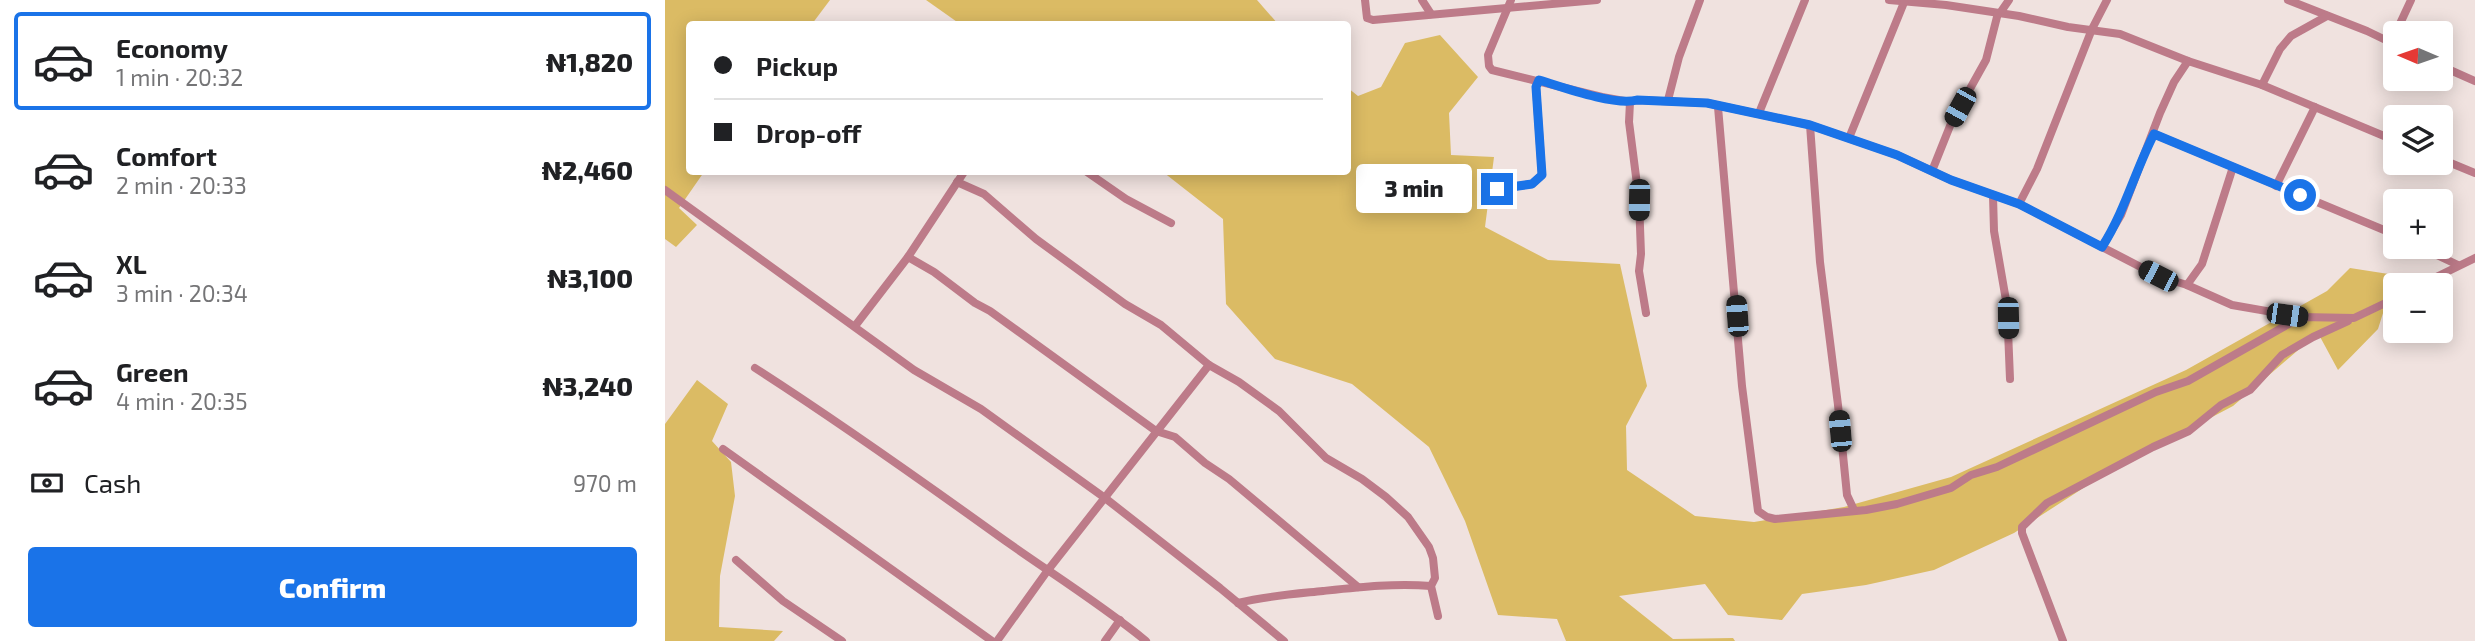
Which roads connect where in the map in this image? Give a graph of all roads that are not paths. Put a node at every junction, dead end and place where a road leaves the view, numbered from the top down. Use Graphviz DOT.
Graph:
graph roads {
  1 [pos="1365,0"];
  2 [pos="1422,0"];
  3 [pos="1597,0"];
  4 [pos="1700,0"];
  5 [pos="1805,0"];
  6 [pos="1889,0"];
  7 [pos="2010,0"];
  8 [pos="2107,0"];
  9 [pos="2287,0"];
  10 [pos="2315,0"];
  11 [pos="2411,0"];
  12 [pos="1905,1"];
  13 [pos="1510,4"];
  14 [pos="2311,10"];
  15 [pos="1999,13"];
  16 [pos="1431,14"];
  17 [pos="2327,16"];
  18 [pos="2402,21"];
  19 [pos="2092,29"];
  20 [pos="2383,40"];
  21 [pos="2188,61"];
  22 [pos="2453,70"];
  23 [pos="2474,78"];
  24 [pos="1541,81"];
  25 [pos="2262,85"];
  26 [pos="1668,100"];
  27 [pos="1630,102"];
  28 [pos="1718,107"];
  29 [pos="2315,107"];
  30 [pos="1759,113"];
  31 [pos="1810,125"];
  32 [pos="2154,134"];
  33 [pos="2383,136"];
  34 [pos="1849,138"];
  35 [pos="2453,164"];
  36 [pos="2233,167"];
  37 [pos="1932,171"];
  38 [pos="2475,173"];
  39 [pos="962,175"];
  40 [pos="1091,175"];
  41 [pos="957,182"];
  42 [pos="2276,186"];
  43 [pos="1497,189"];
  44 [pos="665,190"];
  45 [pos="1993,196"];
  46 [pos="2019,204"];
  47 [pos="1171,223"];
  48 [pos="2383,231"];
  49 [pos="2102,247"];
  50 [pos="908,257"];
  51 [pos="2475,258"];
  52 [pos="2445,259"];
  53 [pos="2458,265"];
  54 [pos="2443,273"];
  55 [pos="2187,285"];
  56 [pos="2383,304"];
  57 [pos="1646,313"];
  58 [pos="2354,318"];
  59 [pos="2288,319"];
  60 [pos="855,326"];
  61 [pos="1209,365"];
  62 [pos="755,368"];
  63 [pos="2011,379"];
  64 [pos="1156,431"];
  65 [pos="723,449"];
  66 [pos="1105,498"];
  67 [pos="1854,510"];
  68 [pos="736,560"];
  69 [pos="1048,570"];
  70 [pos="1431,586"];
  71 [pos="1358,587"];
  72 [pos="1238,603"];
  73 [pos="1438,616"];
  74 [pos="1120,620"];
  75 [pos="842,641"];
  76 [pos="995,641"];
  77 [pos="1105,641"];
  78 [pos="1146,641"];
  79 [pos="1284,641"];
  80 [pos="2063,641"];
  1 -- 16 [label="street"];
  2 -- 16 [label="street"];
  3 -- 13 [label="street"];
  4 -- 26 [label="street"];
  5 -- 30 [label="street"];
  6 -- 12 [label="street"];
  7 -- 15 [label="street"];
  8 -- 19 [label="street"];
  9 -- 14 [label="street"];
  10 -- 14 [label="street"];
  11 -- 18 [label="street"];
  12 -- 15 [label="street"];
  12 -- 34 [label="street"];
  13 -- 16 [label="street"];
  13 -- 24 [label="street"];
  14 -- 17 [label="street"];
  15 -- 19 [label="street"];
  15 -- 37 [label="street"];
  17 -- 20 [label="street"];
  17 -- 25 [label="street"];
  19 -- 21 [label="street"];
  19 -- 46 [label="street"];
  21 -- 25 [label="street"];
  21 -- 32 [label="street"];
  22 -- 23 [label="street"];
  24 -- 27 [label="street"];
  24 -- 43 [label="street"];
  25 -- 29 [label="street"];
  26 -- 27 [label="street"];
  26 -- 28 [label="street"];
  27 -- 57 [label="street"];
  28 -- 30 [label="street"];
  28 -- 67 [label="street"];
  29 -- 33 [label="street"];
  29 -- 42 [label="street"];
  30 -- 31 [label="street"];
  31 -- 34 [label="street"];
  31 -- 67 [label="street"];
  32 -- 36 [label="street"];
  32 -- 49 [label="street"];
  34 -- 37 [label="street"];
  35 -- 38 [label="street"];
  36 -- 42 [label="street"];
  36 -- 55 [label="street"];
  37 -- 45 [label="street"];
  39 -- 41 [label="street"];
  40 -- 47 [label="street"];
  41 -- 50 [label="street"];
  41 -- 61 [label="street"];
  42 -- 48 [label="street"];
  44 -- 60 [label="street"];
  45 -- 46 [label="street"];
  45 -- 63 [label="street"];
  46 -- 49 [label="street"];
  49 -- 55 [label="street"];
  50 -- 60 [label="street"];
  50 -- 64 [label="street"];
  51 -- 53 [label="street"];
  52 -- 53 [label="street"];
  53 -- 54 [label="street"];
  55 -- 59 [label="street"];
  56 -- 58 [label="street"];
  58 -- 59 [label="street"];
  58 -- 80 [label="street"];
  59 -- 67 [label="street"];
  60 -- 66 [label="street"];
  61 -- 64 [label="street"];
  61 -- 70 [label="street"];
  62 -- 69 [label="street"];
  64 -- 66 [label="street"];
  64 -- 71 [label="street"];
  65 -- 76 [label="street"];
  66 -- 69 [label="street"];
  66 -- 72 [label="street"];
  68 -- 75 [label="street"];
  69 -- 74 [label="street"];
  69 -- 76 [label="street"];
  70 -- 71 [label="street"];
  70 -- 73 [label="street"];
  71 -- 72 [label="street"];
  72 -- 79 [label="street"];
  74 -- 77 [label="street"];
  74 -- 78 [label="street"];
}
